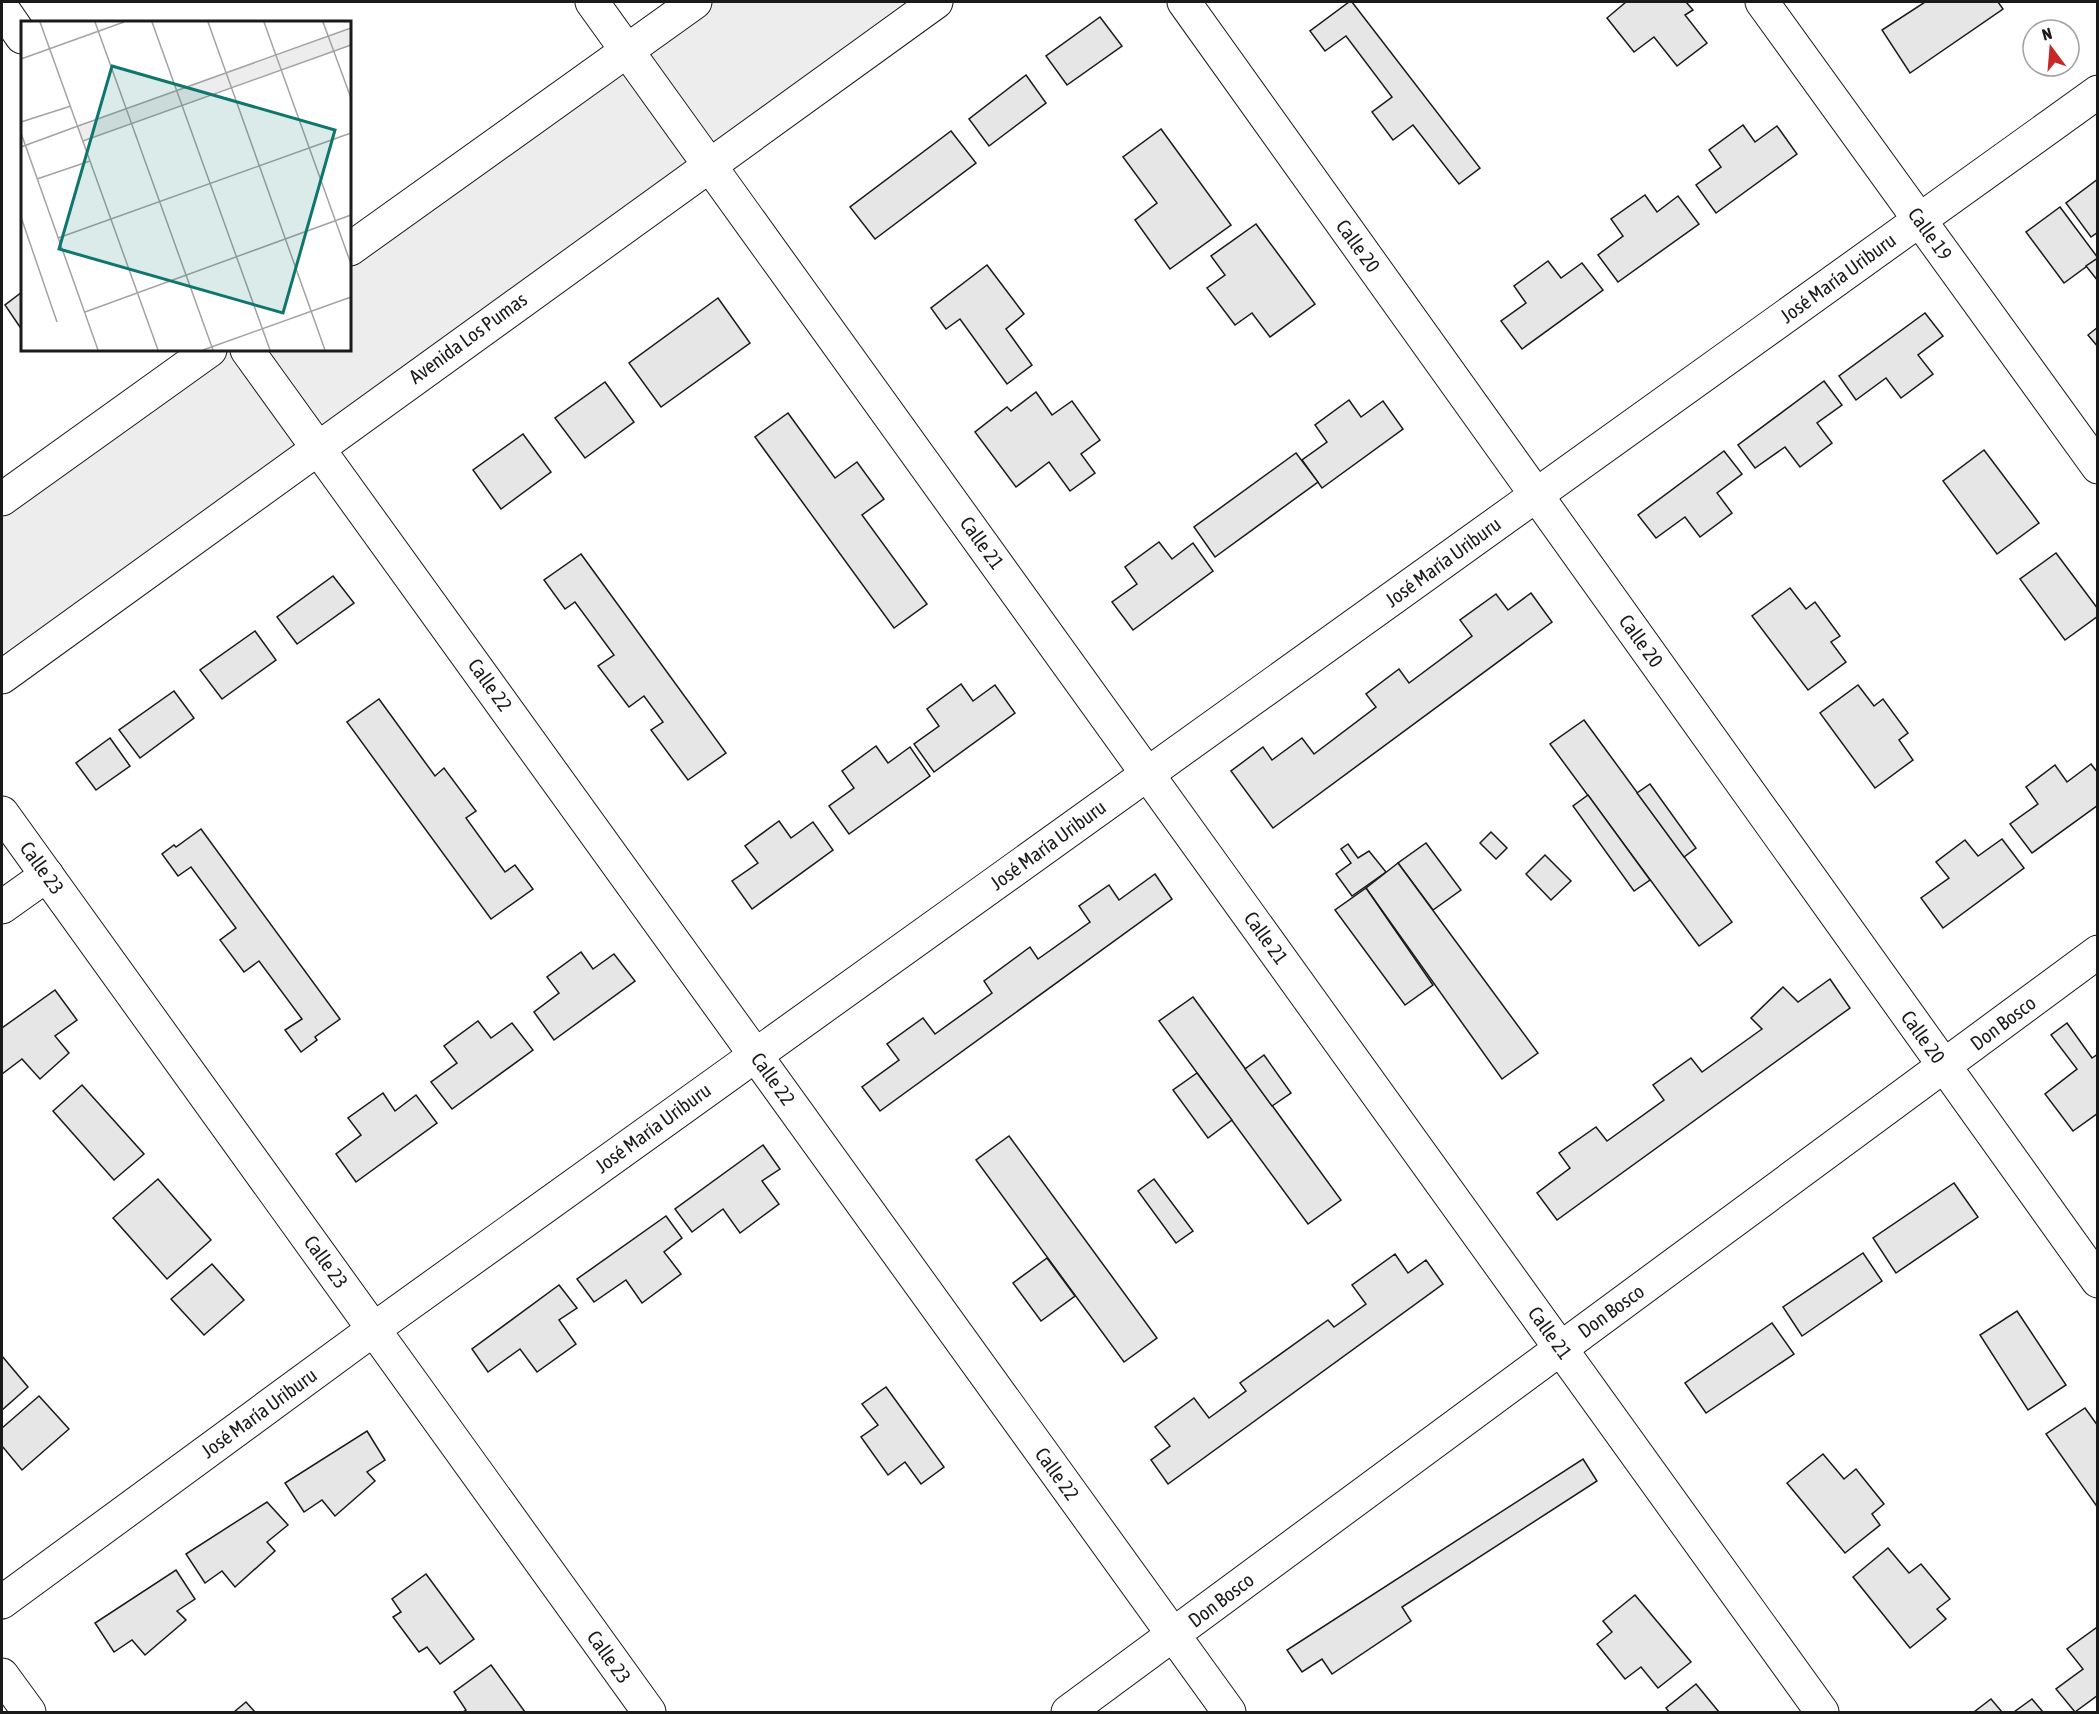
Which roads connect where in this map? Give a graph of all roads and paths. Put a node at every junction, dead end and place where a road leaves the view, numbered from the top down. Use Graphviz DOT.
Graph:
graph roads {
  1 [pos="592,2"];
  2 [pos="695,2"];
  3 [pos="936,2"];
  4 [pos="1184,2"];
  5 [pos="1762,2"];
  6 [pos="2,8"];
  7 [pos="21,36"];
  8 [pos="627,50"];
  9 [pos="2097,92"];
  10 [pos="710,164"];
  11 [pos="1919,220"];
  12 [pos="351,248"];
  13 [pos="209,351"];
  14 [pos="248,351"];
  15 [pos="318,447"];
  16 [pos="2097,467"];
  17 [pos="1536,495"];
  18 [pos="2,499"];
  19 [pos="2,677"];
  20 [pos="1148,773"];
  21 [pos="2,813"];
  22 [pos="47,875"];
  23 [pos="2,907"];
  24 [pos="2097,952"];
  25 [pos="756,1054"];
  26 [pos="1944,1066"];
  27 [pos="2097,1281"];
  28 [pos="374,1329"];
  29 [pos="1561,1348"];
  30 [pos="2,1602"];
  31 [pos="1173,1635"];
  32 [pos="2,1675"];
  33 [pos="29,1713"];
  34 [pos="649,1713"];
  35 [pos="1068,1713"];
  36 [pos="1229,1713"];
  37 [pos="1822,1713"];
  1 -- 8 [label="street"];
  2 -- 8 [label="street"];
  3 -- 10 [label="street, Avenida Los Pumas"];
  4 -- 17 [label="street, Calle 20"];
  5 -- 11 [label="street, Calle 19"];
  6 -- 7 [label="street"];
  8 -- 10 [label="street, Calle 21"];
  8 -- 12 [label="street"];
  9 -- 11 [label="street, José María Uriburu"];
  10 -- 15 [label="street, Avenida Los Pumas"];
  10 -- 20 [label="street, Calle 21"];
  11 -- 16 [label="street, Calle 19"];
  11 -- 17 [label="street, José María Uriburu"];
  13 -- 18 [label="street"];
  14 -- 15 [label="street, Calle 22"];
  15 -- 19 [label="street, Avenida Los Pumas"];
  15 -- 25 [label="street, Calle 22"];
  17 -- 20 [label="street, José María Uriburu"];
  17 -- 26 [label="street, Calle 20"];
  20 -- 25 [label="street, José María Uriburu"];
  20 -- 29 [label="street, Calle 21"];
  21 -- 22 [label="street, Calle 23"];
  22 -- 23 [label="street"];
  22 -- 28 [label="street, Calle 23"];
  24 -- 26 [label="street, Don Bosco"];
  25 -- 28 [label="street, José María Uriburu"];
  25 -- 31 [label="street, Calle 22"];
  26 -- 27 [label="street, Calle 20"];
  26 -- 29 [label="street, Don Bosco"];
  28 -- 30 [label="street, José María Uriburu"];
  28 -- 34 [label="street, Calle 23"];
  29 -- 31 [label="street, Don Bosco"];
  29 -- 37 [label="street, Calle 21"];
  31 -- 35 [label="street, Don Bosco"];
  31 -- 36 [label="street, Calle 22"];
  32 -- 33 [label="street"];
}
